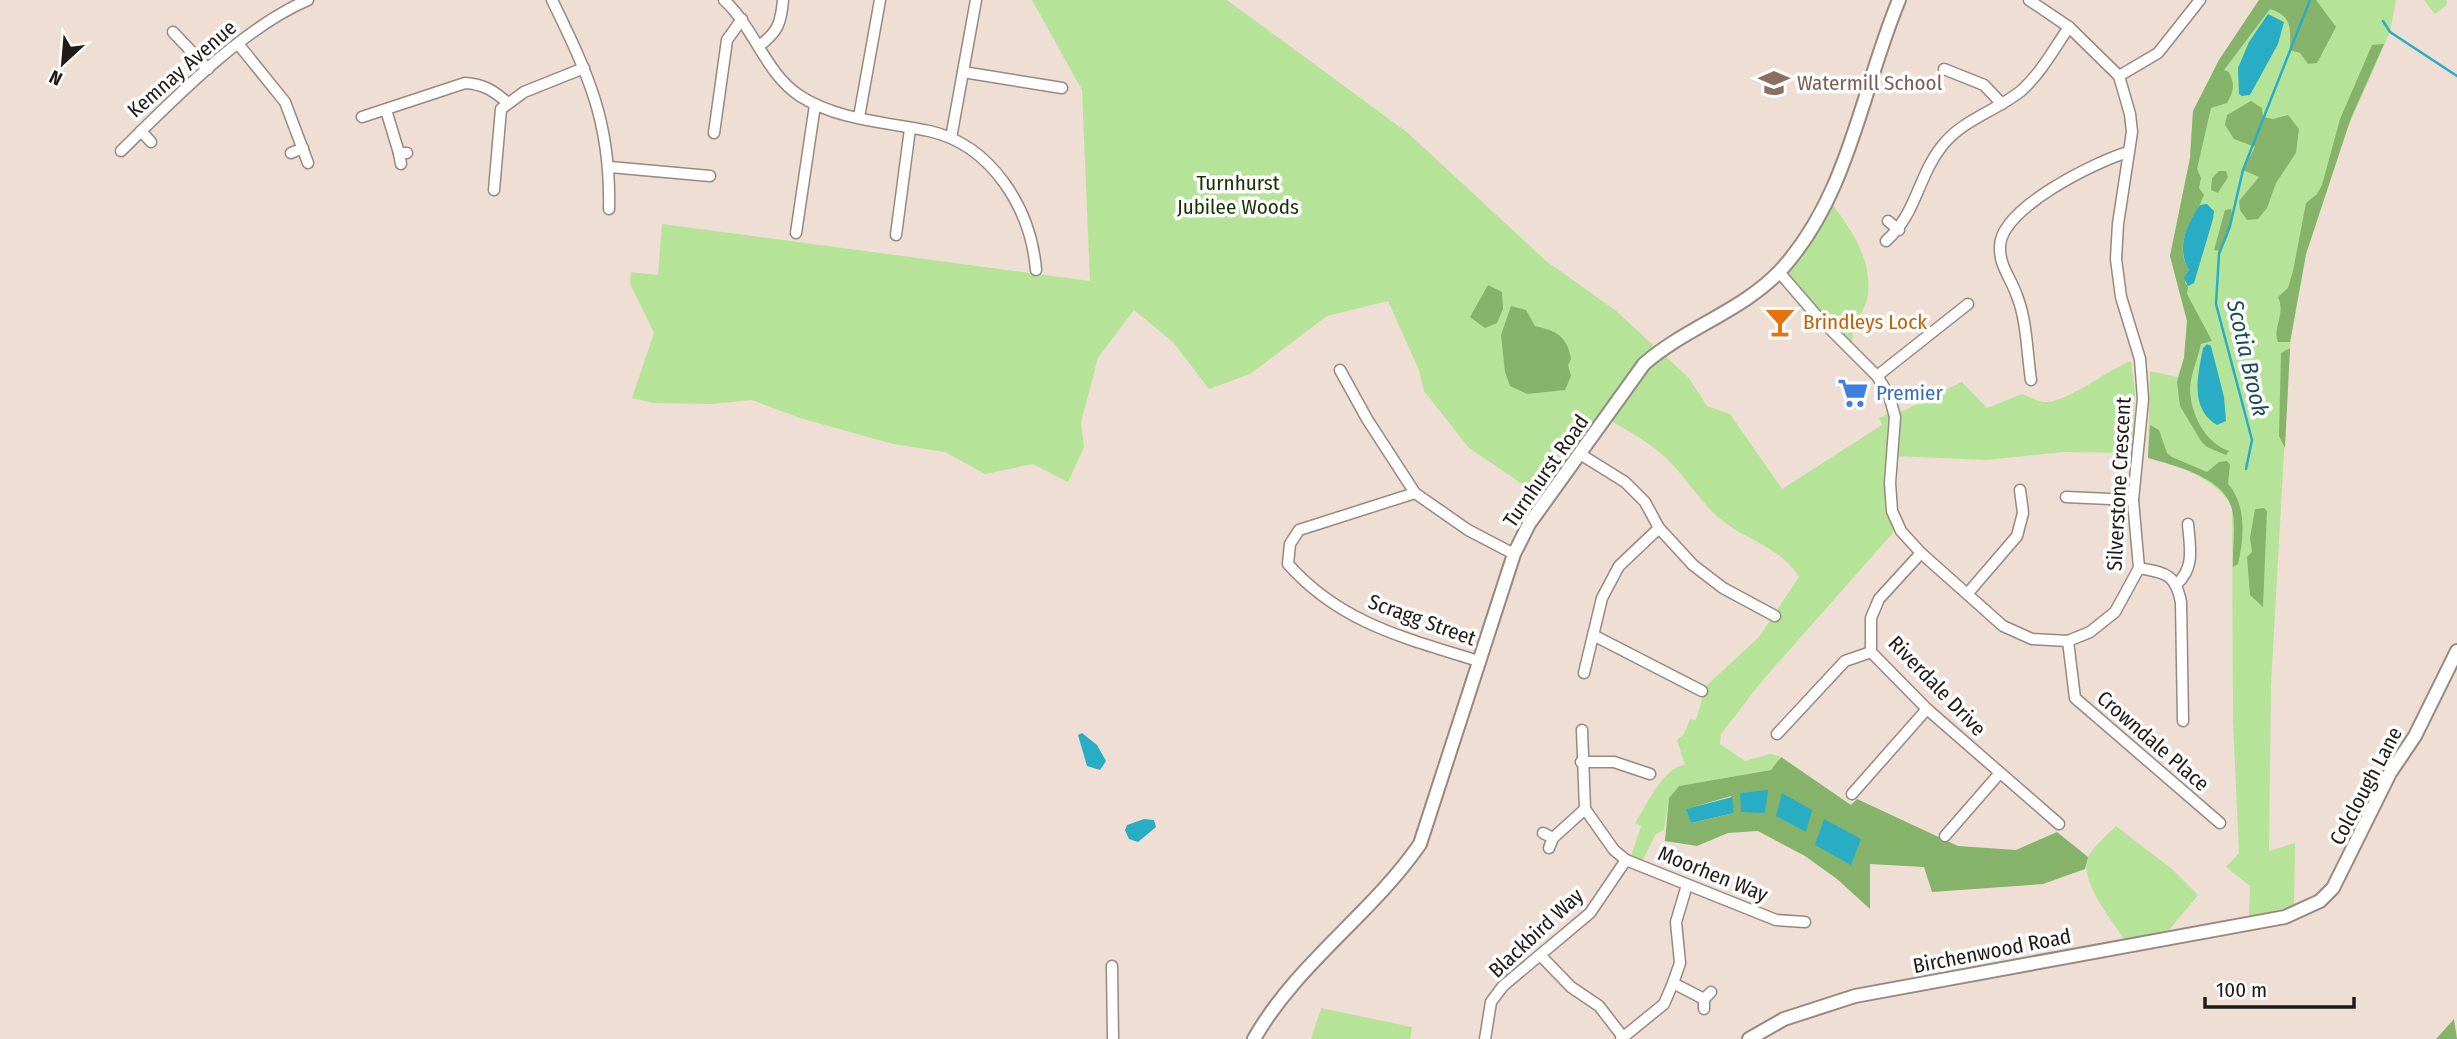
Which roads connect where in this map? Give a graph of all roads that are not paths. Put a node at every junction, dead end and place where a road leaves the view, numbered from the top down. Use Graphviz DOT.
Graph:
graph roads {
  1 [pos="308,0"];
  2 [pos="552,0"];
  3 [pos="724,0"];
  4 [pos="783,0"];
  5 [pos="880,0"];
  6 [pos="976,0"];
  7 [pos="1899,0"];
  8 [pos="2029,0"];
  9 [pos="2200,0"];
  10 [pos="742,19"];
  11 [pos="2069,27"];
  12 [pos="173,32"];
  13 [pos="239,45"];
  14 [pos="759,46"];
  15 [pos="584,68"];
  16 [pos="208,69"];
  17 [pos="1944,69"];
  18 [pos="964,72"];
  19 [pos="2119,76"];
  20 [pos="1046,86"];
  21 [pos="1062,88"];
  22 [pos="1044,97"];
  23 [pos="508,103"];
  24 [pos="2002,104"];
  25 [pos="815,105"];
  26 [pos="386,110"];
  27 [pos="362,117"];
  28 [pos="859,117"];
  29 [pos="910,129"];
  30 [pos="141,131"];
  31 [pos="714,133"];
  32 [pos="951,138"];
  33 [pos="151,142"];
  34 [pos="303,148"];
  35 [pos="121,150"];
  36 [pos="2128,152"];
  37 [pos="291,153"];
  38 [pos="403,157"];
  39 [pos="307,163"];
  40 [pos="610,167"];
  41 [pos="710,176"];
  42 [pos="507,182"];
  43 [pos="609,209"];
  44 [pos="1888,221"];
  45 [pos="909,227"];
  46 [pos="1899,230"];
  47 [pos="796,233"];
  48 [pos="1886,241"];
  49 [pos="1036,270"];
  50 [pos="1779,272"];
  51 [pos="1968,304"];
  52 [pos="1340,370"];
  53 [pos="1877,376"];
  54 [pos="2031,380"];
  55 [pos="1580,454"];
  56 [pos="2020,490"];
  57 [pos="1415,493"];
  58 [pos="2066,497"];
  59 [pos="2133,500"];
  60 [pos="2188,524"];
  61 [pos="1659,528"];
  62 [pos="1921,553"];
  63 [pos="1514,554"];
  64 [pos="2139,568"];
  65 [pos="2177,584"];
  66 [pos="1968,593"];
  67 [pos="1774,616"];
  68 [pos="1593,635"];
  69 [pos="2068,641"];
  70 [pos="2457,651"];
  71 [pos="1871,652"];
  72 [pos="1478,661"];
  73 [pos="1584,673"];
  74 [pos="1702,691"];
  75 [pos="1927,709"];
  76 [pos="2183,722"];
  77 [pos="1582,730"];
  78 [pos="1777,734"];
  79 [pos="1581,762"];
  80 [pos="1650,774"];
  81 [pos="1999,774"];
  82 [pos="1852,794"];
  83 [pos="1585,809"];
  84 [pos="2220,823"];
  85 [pos="2059,824"];
  86 [pos="1945,836"];
  87 [pos="1548,840"];
  88 [pos="1626,860"];
  89 [pos="1687,884"];
  90 [pos="1785,920"];
  91 [pos="1805,922"];
  92 [pos="2249,923"];
  93 [pos="1784,933"];
  94 [pos="1541,956"];
  95 [pos="1112,966"];
  96 [pos="1673,983"];
  97 [pos="1706,1000"];
  98 [pos="1622,1038"];
  99 [pos="1113,1039"];
  100 [pos="1254,1039"];
  101 [pos="1485,1039"];
  102 [pos="1749,1039"];
  1 -- 13 [label="street, Kemnay Avenue"];
  2 -- 15 [label="street"];
  3 -- 10 [label="street"];
  4 -- 14 [label="street"];
  5 -- 28 [label="street"];
  6 -- 18 [label="street"];
  7 -- 50 [label="street, Turnhurst Road"];
  8 -- 11 [label="street, Silverstone Crescent"];
  9 -- 19 [label="street"];
  10 -- 14 [label="street"];
  10 -- 31 [label="street"];
  11 -- 19 [label="street, Silverstone Crescent"];
  11 -- 24 [label="street"];
  12 -- 16 [label="street"];
  13 -- 16 [label="street, Kemnay Avenue"];
  13 -- 34 [label="street"];
  14 -- 25 [label="street"];
  15 -- 23 [label="street"];
  15 -- 40 [label="street"];
  16 -- 30 [label="street, Kemnay Avenue"];
  17 -- 24 [label="street"];
  18 -- 20 [label="street"];
  18 -- 32 [label="street"];
  19 -- 36 [label="street, Silverstone Crescent"];
  20 -- 21 [label="street"];
  20 -- 22 [label="street"];
  23 -- 26 [label="street"];
  23 -- 42 [label="street"];
  24 -- 46 [label="street"];
  25 -- 28 [label="street"];
  25 -- 47 [label="street"];
  26 -- 27 [label="street"];
  26 -- 38 [label="street"];
  28 -- 29 [label="street"];
  29 -- 32 [label="street"];
  29 -- 45 [label="street"];
  30 -- 33 [label="street"];
  30 -- 35 [label="street, Kemnay Avenue"];
  32 -- 49 [label="street"];
  34 -- 37 [label="street"];
  34 -- 39 [label="street"];
  36 -- 54 [label="street"];
  36 -- 59 [label="street, Silverstone Crescent"];
  40 -- 41 [label="street"];
  40 -- 43 [label="street"];
  44 -- 46 [label="street"];
  46 -- 48 [label="street"];
  50 -- 53 [label="street"];
  50 -- 55 [label="street, Turnhurst Road"];
  51 -- 53 [label="street"];
  52 -- 57 [label="street"];
  53 -- 62 [label="street"];
  55 -- 61 [label="street"];
  55 -- 63 [label="street, Turnhurst Road"];
  56 -- 66 [label="street"];
  57 -- 63 [label="street"];
  57 -- 72 [label="street, Scragg Street"];
  58 -- 59 [label="street"];
  59 -- 64 [label="street, Silverstone Crescent"];
  60 -- 65 [label="street"];
  61 -- 67 [label="street"];
  61 -- 68 [label="street"];
  62 -- 66 [label="street"];
  62 -- 71 [label="street, Riverdale Drive"];
  63 -- 72 [label="street, Turnhurst Road"];
  64 -- 65 [label="street"];
  64 -- 69 [label="street, Silverstone Crescent"];
  65 -- 76 [label="street"];
  66 -- 69 [label="street"];
  68 -- 73 [label="street"];
  68 -- 74 [label="street"];
  69 -- 84 [label="street, Crowndale Place"];
  70 -- 92 [label="street, Colclough Lane"];
  71 -- 75 [label="street, Riverdale Drive"];
  71 -- 78 [label="street"];
  72 -- 100 [label="street, Turnhurst Road"];
  75 -- 81 [label="street, Riverdale Drive"];
  75 -- 82 [label="street"];
  77 -- 79 [label="street"];
  79 -- 80 [label="street"];
  79 -- 83 [label="street"];
  81 -- 85 [label="street, Riverdale Drive"];
  81 -- 86 [label="street"];
  83 -- 87 [label="street"];
  83 -- 88 [label="street"];
  88 -- 89 [label="street, Moorhen Way"];
  88 -- 94 [label="street, Blackbird Way"];
  89 -- 90 [label="street, Moorhen Way"];
  89 -- 96 [label="street"];
  90 -- 91 [label="street, Moorhen Way"];
  90 -- 93 [label="street, Moorhen Way"];
  92 -- 102 [label="street, Birchenwood Road"];
  94 -- 98 [label="street"];
  94 -- 101 [label="street, Blackbird Way"];
  95 -- 99 [label="street"];
  96 -- 97 [label="street"];
  96 -- 98 [label="street"];
}
